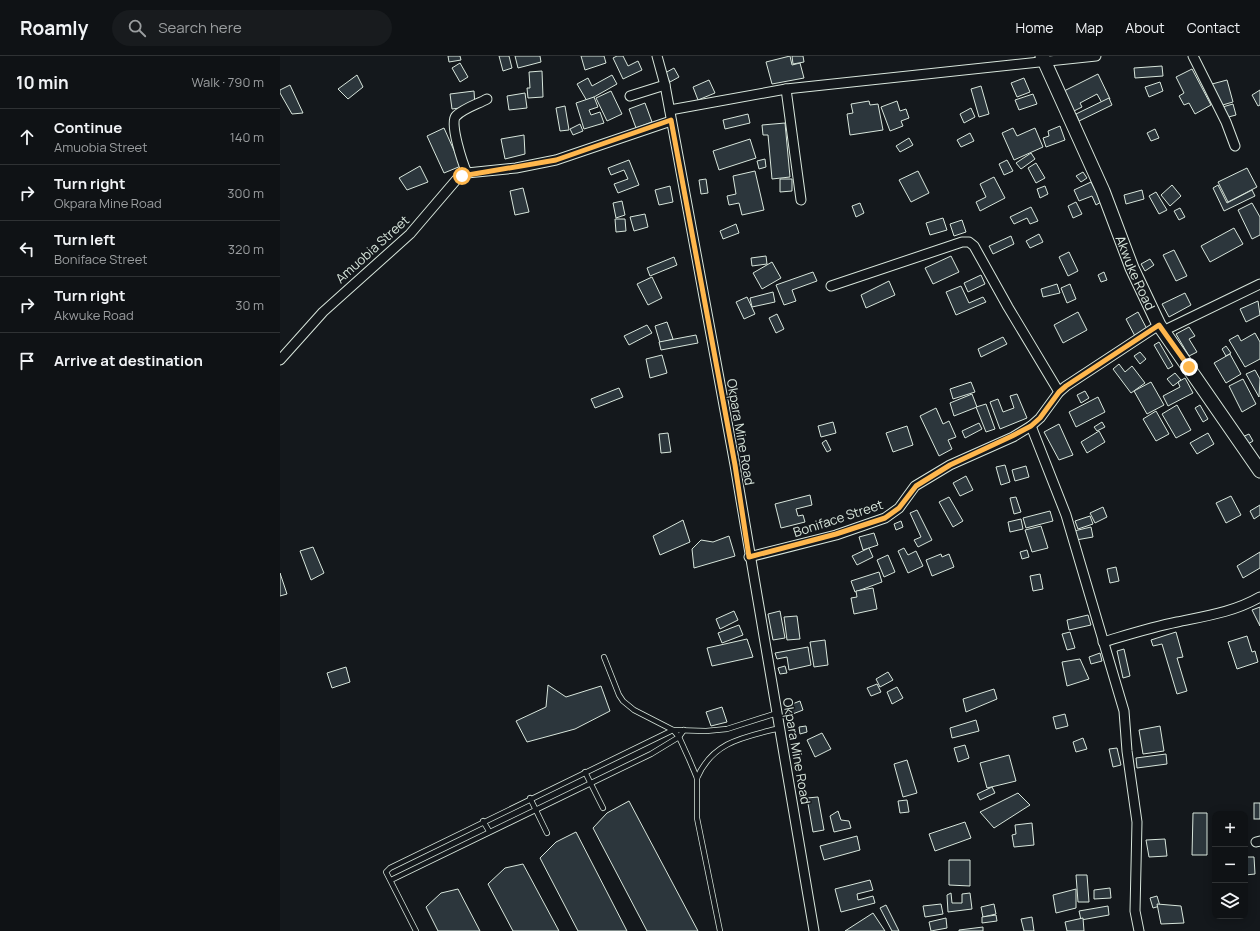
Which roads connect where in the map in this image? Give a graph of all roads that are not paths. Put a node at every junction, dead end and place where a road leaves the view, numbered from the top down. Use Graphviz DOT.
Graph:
graph roads {
  1 [pos="658,56"];
  2 [pos="1096,56"];
  3 [pos="1193,56"];
  4 [pos="1043,59"];
  5 [pos="665,85"];
  6 [pos="786,89"];
  7 [pos="630,96"];
  8 [pos="487,99"];
  9 [pos="670,110"];
  10 [pos="671,120"];
  11 [pos="1235,146"];
  12 [pos="467,174"];
  13 [pos="801,200"];
  14 [pos="1260,284"];
  15 [pos="831,286"];
  16 [pos="1161,328"];
  17 [pos="280,360"];
  18 [pos="1059,392"];
  19 [pos="1031,426"];
  20 [pos="1260,471"];
  21 [pos="749,557"];
  22 [pos="1260,597"];
  23 [pos="1103,642"];
  24 [pos="604,657"];
  25 [pos="777,713"];
  26 [pos="780,728"];
  27 [pos="673,730"];
  28 [pos="684,730"];
  29 [pos="679,737"];
  30 [pos="585,772"];
  31 [pos="697,778"];
  32 [pos="590,783"];
  33 [pos="530,798"];
  34 [pos="603,808"];
  35 [pos="535,810"];
  36 [pos="483,821"];
  37 [pos="489,831"];
  38 [pos="547,833"];
  39 [pos="423,852"];
  40 [pos="427,861"];
  41 [pos="390,880"];
  42 [pos="416,931"];
  43 [pos="720,931"];
  44 [pos="814,931"];
  45 [pos="1139,931"];
  1 -- 5 [label="street, Okpara Mine Road"];
  2 -- 4 [label="street"];
  3 -- 11 [label="street"];
  4 -- 6 [label="street"];
  4 -- 16 [label="main road, Akwuke Road"];
  5 -- 7 [label="street"];
  5 -- 9 [label="street, Okpara Mine Road"];
  6 -- 9 [label="street"];
  6 -- 13 [label="street"];
  8 -- 12 [label="street"];
  9 -- 10 [label="street, Okpara Mine Road"];
  10 -- 12 [label="street, Amuobia Street"];
  10 -- 21 [label="street, Okpara Mine Road"];
  12 -- 17 [label="street, Amuobia Street"];
  14 -- 16 [label="street, Boniface Street"];
  15 -- 18 [label="street"];
  16 -- 18 [label="street, Boniface Street"];
  16 -- 20 [label="main road, Akwuke Road"];
  18 -- 19 [label="street, Boniface Street"];
  19 -- 21 [label="street, Boniface Street"];
  19 -- 23 [label="street"];
  21 -- 25 [label="street, Okpara Mine Road"];
  22 -- 23 [label="street"];
  23 -- 45 [label="street"];
  24 -- 27 [label="lane"];
  25 -- 26 [label="street, Okpara Mine Road"];
  25 -- 28 [label="lane"];
  26 -- 31 [label="lane"];
  26 -- 44 [label="street, Okpara Mine Road"];
  27 -- 28 [label="lane"];
  27 -- 29 [label="lane"];
  27 -- 30 [label="lane"];
  28 -- 29 [label="lane"];
  29 -- 31 [label="lane"];
  29 -- 32 [label="lane"];
  30 -- 32 [label="lane"];
  30 -- 33 [label="lane"];
  31 -- 43 [label="lane"];
  32 -- 34 [label="lane"];
  32 -- 35 [label="lane"];
  33 -- 35 [label="lane"];
  33 -- 36 [label="lane"];
  35 -- 37 [label="lane"];
  35 -- 38 [label="lane"];
  36 -- 37 [label="lane"];
  36 -- 39 [label="lane"];
  37 -- 40 [label="lane"];
  39 -- 40 [label="lane"];
  39 -- 41 [label="lane"];
  40 -- 41 [label="lane"];
  41 -- 42 [label="lane"];
}
